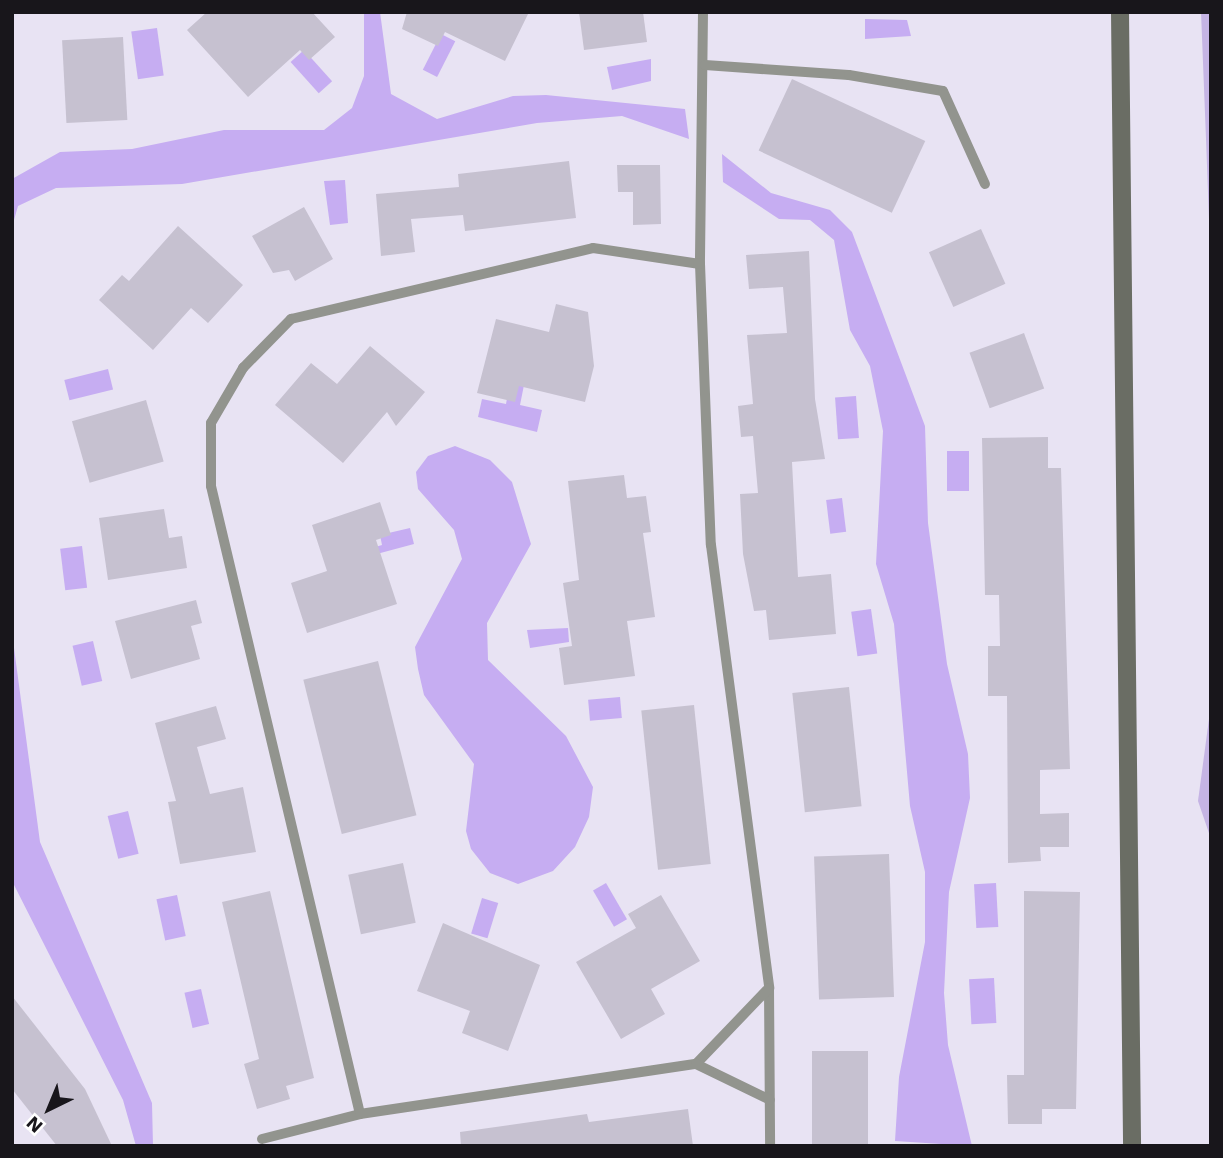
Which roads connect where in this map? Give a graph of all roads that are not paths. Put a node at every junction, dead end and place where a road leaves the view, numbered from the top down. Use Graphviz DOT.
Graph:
graph roads {
  1 [pos="703,12"];
  2 [pos="1120,12"];
  3 [pos="705,65"];
  4 [pos="985,184"];
  5 [pos="701,264"];
  6 [pos="769,988"];
  7 [pos="696,1064"];
  8 [pos="770,1100"];
  9 [pos="360,1114"];
  10 [pos="262,1139"];
  11 [pos="769,1146"];
  12 [pos="1132,1146"];
  1 -- 3 [label="lane"];
  2 -- 12 [label="street"];
  3 -- 4 [label="lane"];
  3 -- 5 [label="lane"];
  5 -- 6 [label="lane"];
  5 -- 9 [label="lane"];
  6 -- 7 [label="lane"];
  6 -- 8 [label="lane"];
  7 -- 8 [label="lane"];
  7 -- 9 [label="lane"];
  8 -- 11 [label="lane"];
  9 -- 10 [label="lane"];
}
